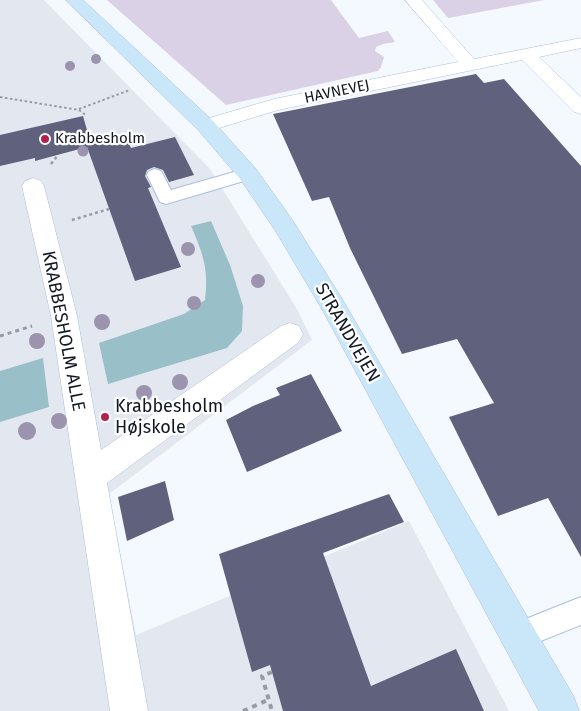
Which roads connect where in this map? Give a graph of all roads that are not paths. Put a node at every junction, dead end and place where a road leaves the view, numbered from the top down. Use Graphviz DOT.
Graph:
graph roads {
  1 [pos="74,0"];
  2 [pos="413,0"];
  3 [pos="581,43"];
  4 [pos="526,54"];
  5 [pos="469,64"];
  6 [pos="581,108"];
  7 [pos="206,126"];
  8 [pos="248,174"];
  9 [pos="155,175"];
  10 [pos="33,186"];
  11 [pos="290,334"];
  12 [pos="90,476"];
  13 [pos="581,612"];
  14 [pos="518,636"];
  15 [pos="129,711"];
  16 [pos="560,711"];
  1 -- 7 [label="street, STRANDVEJEN"];
  2 -- 5 [label="street"];
  3 -- 4 [label="street, HAVNEVEJ"];
  4 -- 5 [label="street, HAVNEVEJ"];
  4 -- 6 [label="street"];
  5 -- 7 [label="street, HAVNEVEJ"];
  7 -- 8 [label="street, STRANDVEJEN"];
  8 -- 9 [label="lane"];
  8 -- 14 [label="street, STRANDVEJEN"];
  10 -- 12 [label="street, KRABBESHOLM ALLE"];
  11 -- 12 [label="street"];
  12 -- 15 [label="street, KRABBESHOLM ALLE"];
  13 -- 14 [label="lane"];
  14 -- 16 [label="street, STRANDVEJEN"];
}
